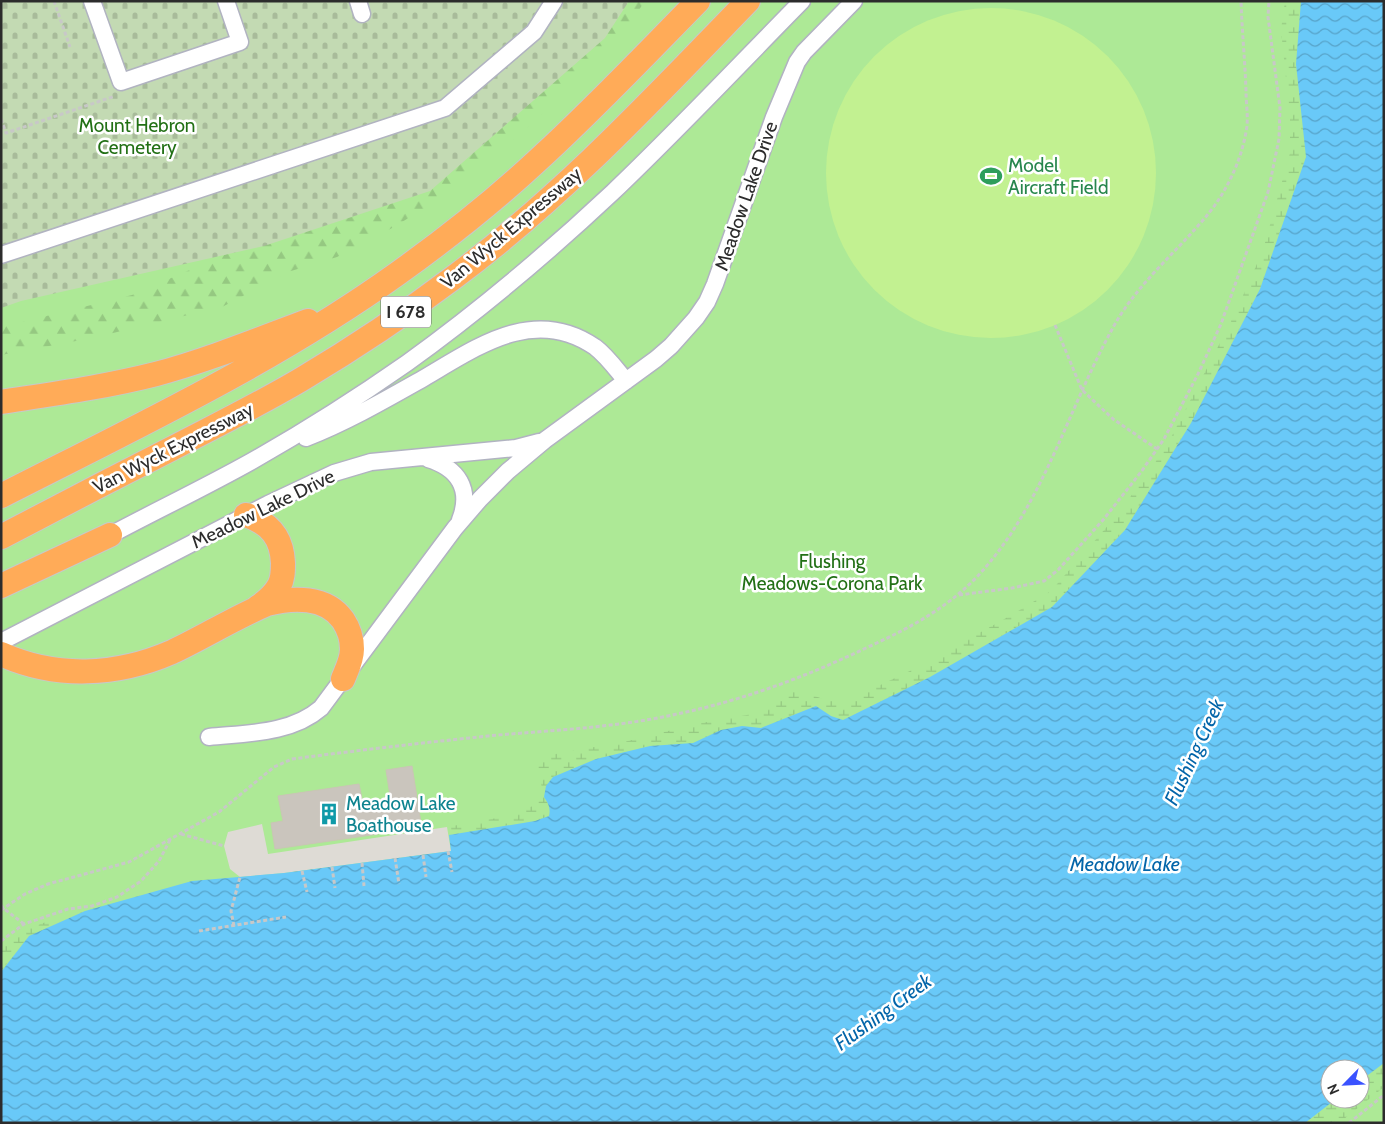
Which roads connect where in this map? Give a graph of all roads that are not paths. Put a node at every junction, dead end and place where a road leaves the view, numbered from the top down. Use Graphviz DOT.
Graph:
graph roads {
  1 [pos="92,1"];
  2 [pos="226,1"];
  3 [pos="554,1"];
  4 [pos="698,1"];
  5 [pos="748,1"];
  6 [pos="802,1"];
  7 [pos="854,1"];
  8 [pos="1,256"];
  9 [pos="358,301"];
  10 [pos="626,380"];
  11 [pos="1,402"];
  12 [pos="546,440"];
  13 [pos="418,458"];
  14 [pos="253,460"];
  15 [pos="1,496"];
  16 [pos="246,515"];
  17 [pos="455,528"];
  18 [pos="110,535"];
  19 [pos="1,537"];
  20 [pos="1,586"];
  21 [pos="1,594"];
  22 [pos="256,608"];
  23 [pos="1,642"];
  24 [pos="1,654"];
  25 [pos="343,679"];
  26 [pos="209,737"];
  1 -- 2 [label="street"];
  3 -- 8 [label="street"];
  4 -- 9 [label="highway, Van Wyck Expressway / I 678"];
  5 -- 19 [label="highway, Van Wyck Expressway / I 678"];
  6 -- 14 [label="street"];
  7 -- 10 [label="street, Meadow Lake Drive"];
  9 -- 11 [label="highway"];
  9 -- 15 [label="highway, Van Wyck Expressway / I 678"];
  10 -- 12 [label="street, Meadow Lake Drive"];
  10 -- 14 [label="street"];
  12 -- 13 [label="street, Meadow Lake Drive"];
  12 -- 17 [label="street, Meadow Lake Drive"];
  13 -- 16 [label="street, Meadow Lake Drive"];
  13 -- 17 [label="street"];
  14 -- 18 [label="street"];
  16 -- 22 [label="highway"];
  16 -- 23 [label="street, Meadow Lake Drive"];
  17 -- 25 [label="street"];
  18 -- 20 [label="highway"];
  18 -- 21 [label="street"];
  22 -- 24 [label="highway"];
  22 -- 25 [label="highway"];
  25 -- 26 [label="street"];
}
